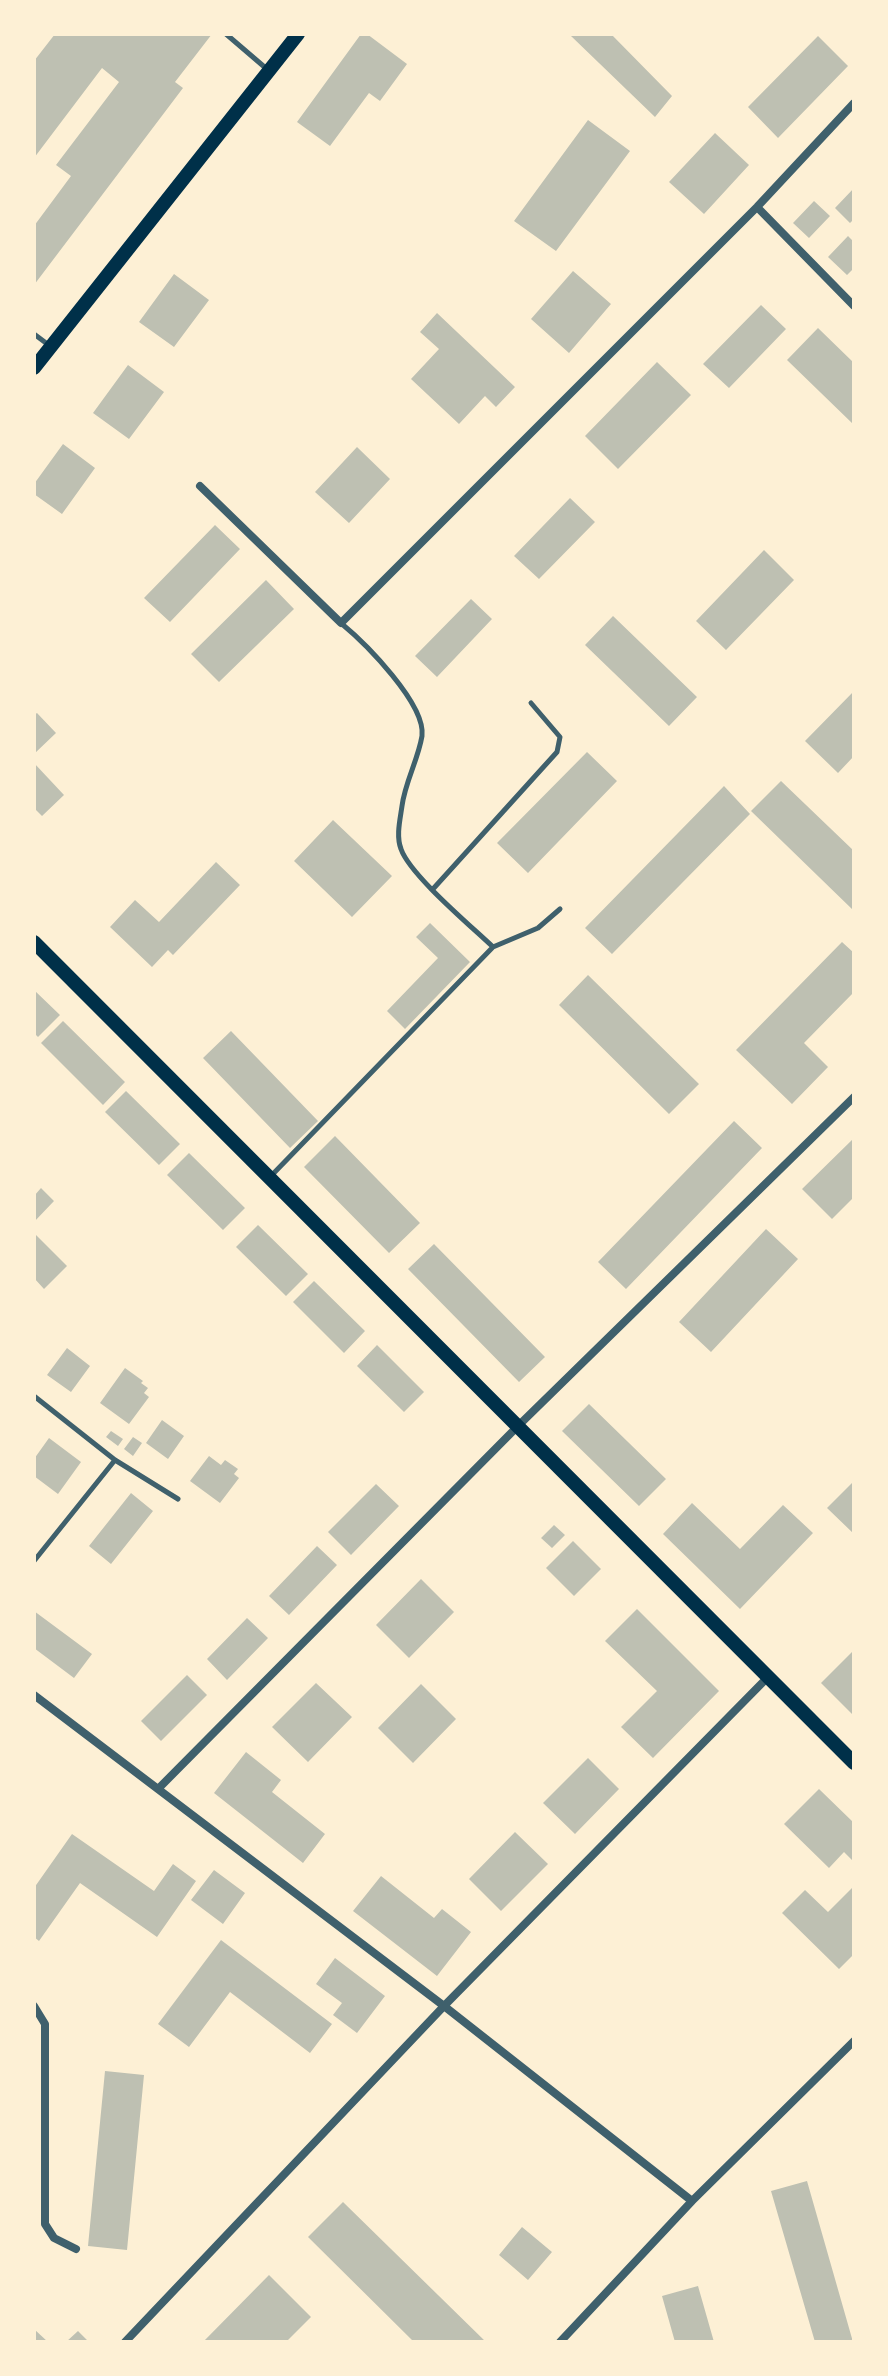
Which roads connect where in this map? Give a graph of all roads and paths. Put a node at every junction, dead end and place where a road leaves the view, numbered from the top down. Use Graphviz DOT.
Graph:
graph roads {
  1 [pos="226,34"];
  2 [pos="298,34"];
  3 [pos="269,71"];
  4 [pos="854,103"];
  5 [pos="757,207"];
  6 [pos="854,306"];
  7 [pos="34,334"];
  8 [pos="50,347"];
  9 [pos="34,368"];
  10 [pos="200,486"];
  11 [pos="341,623"];
  12 [pos="531,703"];
  13 [pos="433,889"];
  14 [pos="560,909"];
  15 [pos="34,942"];
  16 [pos="493,947"];
  17 [pos="854,1097"];
  18 [pos="269,1177"];
  19 [pos="34,1396"];
  20 [pos="518,1426"];
  21 [pos="115,1460"];
  22 [pos="178,1499"];
  23 [pos="34,1561"];
  24 [pos="768,1677"];
  25 [pos="34,1695"];
  26 [pos="854,1763"];
  27 [pos="158,1789"];
  28 [pos="34,2006"];
  29 [pos="444,2006"];
  30 [pos="854,2041"];
  31 [pos="692,2201"];
  32 [pos="76,2249"];
  33 [pos="125,2342"];
  34 [pos="560,2342"];
  1 -- 3 [label="lane"];
  2 -- 3 [label="main road"];
  3 -- 8 [label="main road"];
  4 -- 5 [label="street"];
  5 -- 6 [label="street"];
  5 -- 11 [label="street"];
  7 -- 8 [label="lane"];
  8 -- 9 [label="main road"];
  10 -- 11 [label="street"];
  11 -- 13 [label="lane"];
  12 -- 13 [label="lane"];
  13 -- 16 [label="lane"];
  14 -- 16 [label="lane"];
  15 -- 18 [label="main road"];
  16 -- 18 [label="lane"];
  17 -- 20 [label="street"];
  18 -- 20 [label="main road"];
  19 -- 21 [label="lane"];
  20 -- 24 [label="main road"];
  20 -- 27 [label="street"];
  21 -- 22 [label="lane"];
  21 -- 23 [label="lane"];
  24 -- 26 [label="main road"];
  24 -- 29 [label="street"];
  25 -- 27 [label="street"];
  27 -- 29 [label="street"];
  28 -- 32 [label="street"];
  29 -- 31 [label="street"];
  29 -- 33 [label="street"];
  30 -- 31 [label="street"];
  31 -- 34 [label="street"];
}
